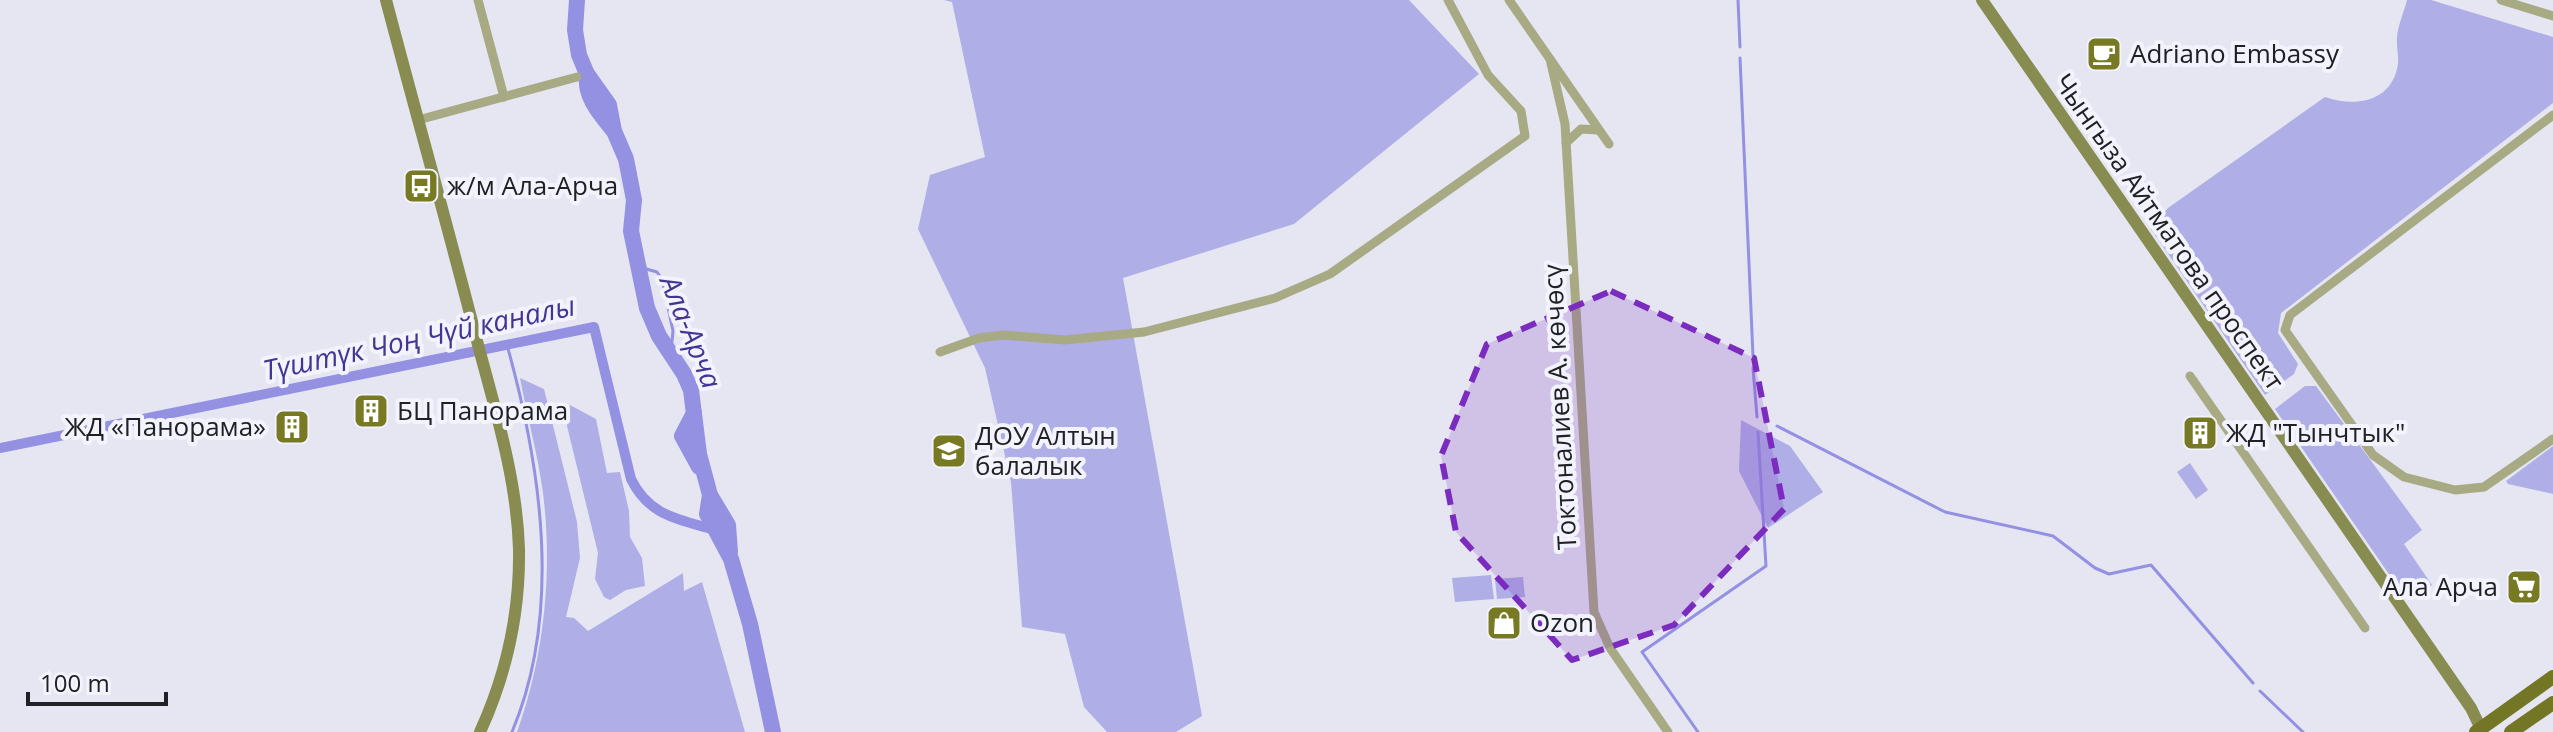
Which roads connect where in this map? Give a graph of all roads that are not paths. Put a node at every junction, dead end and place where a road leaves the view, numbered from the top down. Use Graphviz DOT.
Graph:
graph roads {
  1 [pos="386,0"];
  2 [pos="478,0"];
  3 [pos="1509,0"];
  4 [pos="1982,0"];
  5 [pos="2501,0"];
  6 [pos="1453,3"];
  7 [pos="2553,16"];
  8 [pos="1550,59"];
  9 [pos="577,77"];
  10 [pos="504,97"];
  11 [pos="2553,115"];
  12 [pos="418,120"];
  13 [pos="1598,130"];
  14 [pos="1566,143"];
  15 [pos="1609,144"];
  16 [pos="940,352"];
  17 [pos="2190,376"];
  18 [pos="2553,439"];
  19 [pos="2365,628"];
  20 [pos="2553,677"];
  21 [pos="2553,703"];
  22 [pos="2480,731"];
  23 [pos="480,732"];
  24 [pos="1668,732"];
  25 [pos="2511,732"];
  1 -- 12 [label="main road"];
  2 -- 10 [label="street"];
  3 -- 8 [label="street"];
  4 -- 22 [label="main road, Чынгыза Айтматова проспект"];
  5 -- 7 [label="street"];
  6 -- 16 [label="street"];
  8 -- 13 [label="street"];
  8 -- 14 [label="street, Токтоналиев А. көчөсү"];
  9 -- 10 [label="street"];
  10 -- 12 [label="street"];
  11 -- 18 [label="street"];
  12 -- 23 [label="main road"];
  13 -- 14 [label="street"];
  13 -- 15 [label="street"];
  14 -- 24 [label="street, Токтоналиев А. көчөсү"];
  17 -- 19 [label="street"];
  20 -- 22 [label="main road"];
  21 -- 25 [label="main road"];
}
